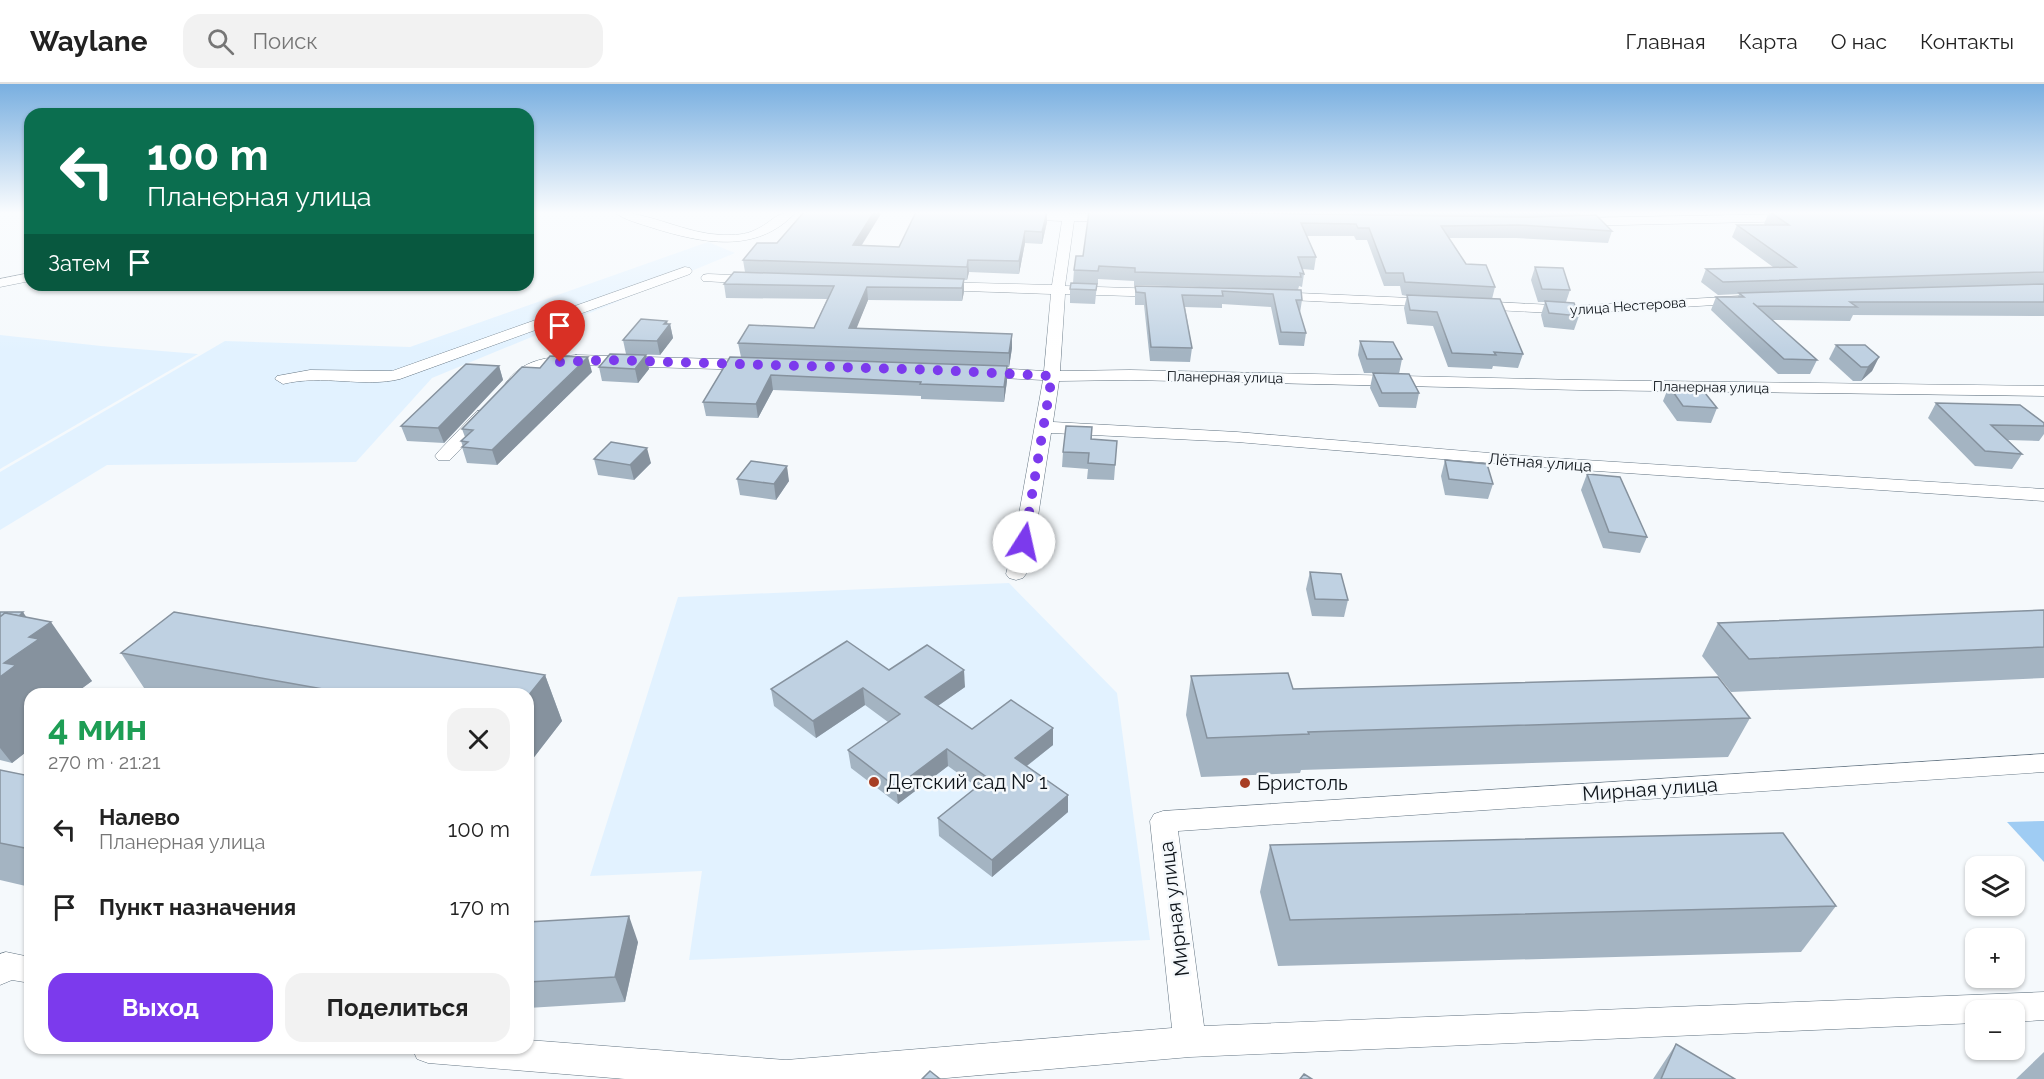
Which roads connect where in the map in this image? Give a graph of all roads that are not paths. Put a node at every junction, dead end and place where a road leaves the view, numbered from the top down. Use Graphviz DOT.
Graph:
graph roads {
  1 [pos="1062,258"];
  2 [pos="685,271"];
  3 [pos="24,278"];
  4 [pos="708,278"];
  5 [pos="770,281"];
  6 [pos="0,283"];
  7 [pos="920,286"];
  8 [pos="1058,289"];
  9 [pos="1177,293"];
  10 [pos="1260,296"];
  11 [pos="1758,300"];
  12 [pos="769,365"];
  13 [pos="965,372"];
  14 [pos="1052,376"];
  15 [pos="283,379"];
  16 [pos="2044,391"];
  17 [pos="1042,427"];
  18 [pos="444,456"];
  19 [pos="2041,495"];
  20 [pos="1016,574"];
  21 [pos="2044,763"];
  22 [pos="24,969"];
  23 [pos="0,971"];
  24 [pos="2044,1006"];
  25 [pos="1190,1042"];
  26 [pos="505,1054"];
  1 -- 8 [label="street"];
  2 -- 15 [label="street"];
  3 -- 6 [label="street"];
  4 -- 5 [label="street"];
  7 -- 8 [label="street"];
  8 -- 9 [label="street"];
  8 -- 14 [label="street"];
  10 -- 11 [label="street, улица Нестерова"];
  12 -- 18 [label="street"];
  13 -- 14 [label="street, Планерная улица"];
  14 -- 16 [label="street, Планерная улица"];
  14 -- 17 [label="street"];
  17 -- 19 [label="street, Лётная улица"];
  17 -- 20 [label="street"];
  21 -- 25 [label="street, Мирная улица"];
  22 -- 23 [label="street"];
  24 -- 25 [label="street"];
  25 -- 26 [label="street"];
}
